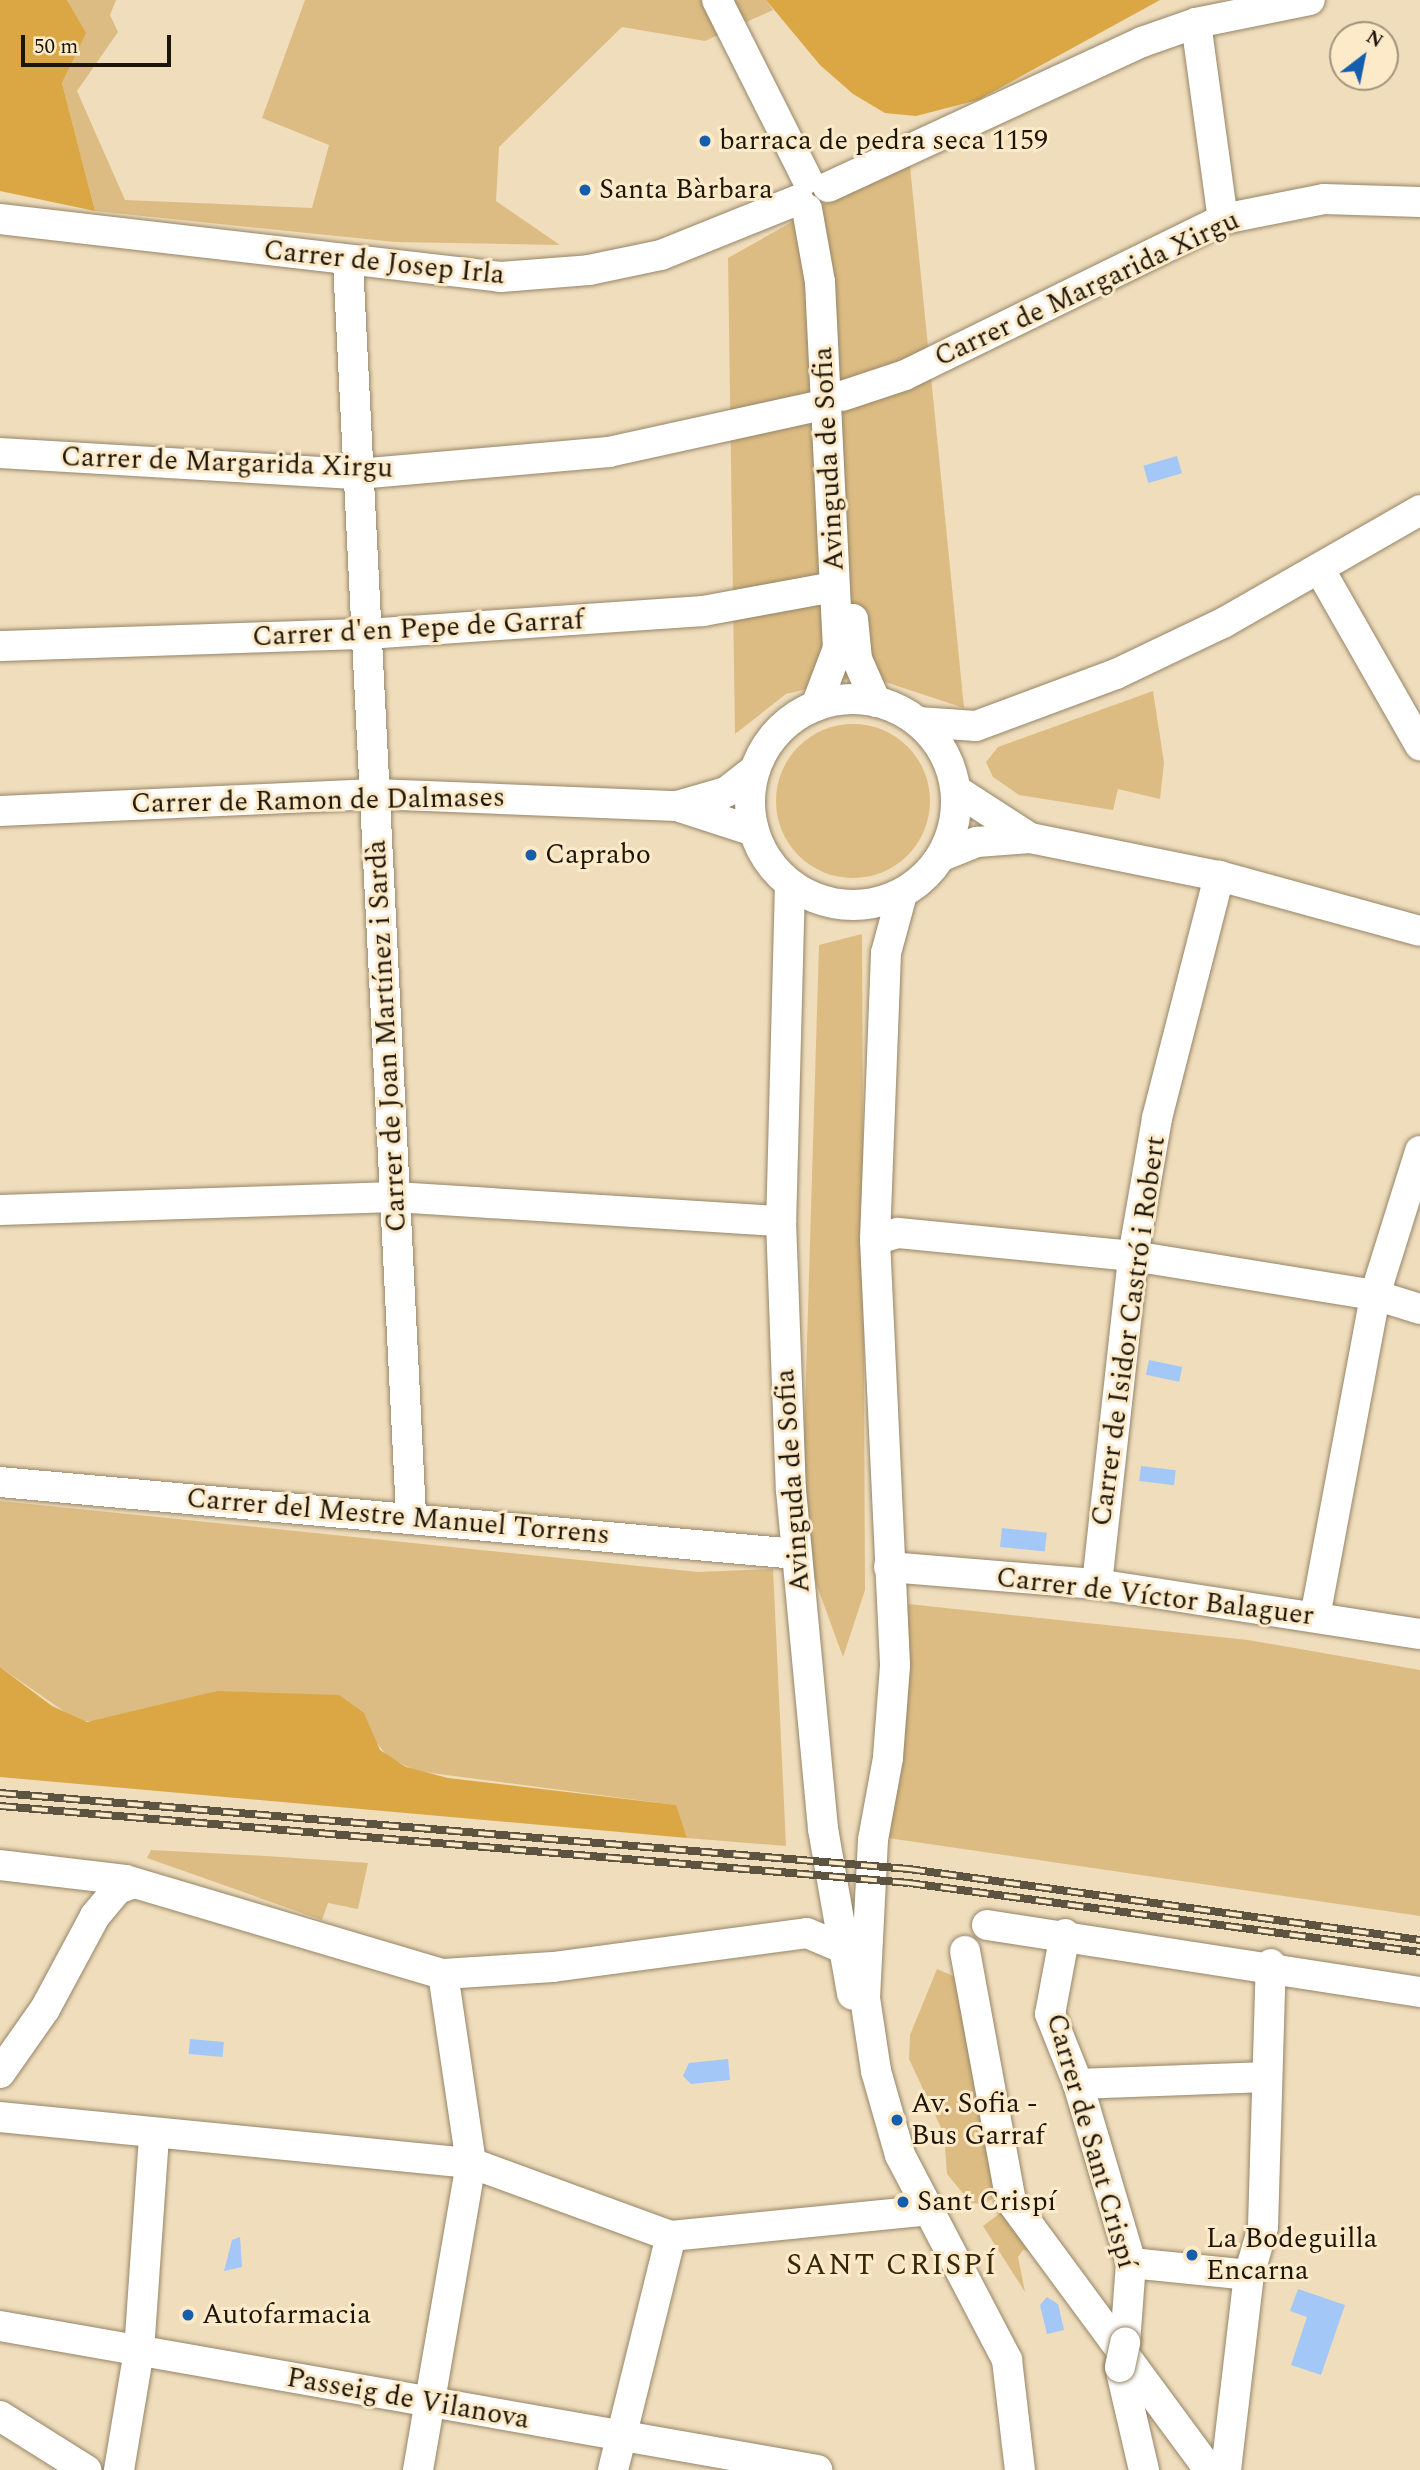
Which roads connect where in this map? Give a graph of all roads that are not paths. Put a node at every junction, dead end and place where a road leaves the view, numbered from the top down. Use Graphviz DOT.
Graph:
graph roads {
  1 [pos="717,0"];
  2 [pos="1310,0"];
  3 [pos="1196,23"];
  4 [pos="813,196"];
  5 [pos="1420,202"];
  6 [pos="0,219"];
  7 [pos="1223,219"];
  8 [pos="348,262"];
  9 [pos="834,400"];
  10 [pos="0,453"];
  11 [pos="359,474"];
  12 [pos="1420,510"];
  13 [pos="1320,570"];
  14 [pos="834,587"];
  15 [pos="367,634"];
  16 [pos="0,646"];
  17 [pos="876,702"];
  18 [pos="816,706"];
  19 [pos="918,722"];
  20 [pos="976,726"];
  21 [pos="1420,745"];
  22 [pos="755,769"];
  23 [pos="953,778"];
  24 [pos="375,794"];
  25 [pos="677,806"];
  26 [pos="0,811"];
  27 [pos="754,831"];
  28 [pos="1030,838"];
  29 [pos="942,856"];
  30 [pos="1219,876"];
  31 [pos="790,884"];
  32 [pos="902,894"];
  33 [pos="1420,931"];
  34 [pos="1420,1151"];
  35 [pos="395,1197"];
  36 [pos="0,1210"];
  37 [pos="781,1221"];
  38 [pos="875,1240"];
  39 [pos="1133,1256"];
  40 [pos="1375,1295"];
  41 [pos="1420,1309"];
  42 [pos="0,1482"];
  43 [pos="411,1516"];
  44 [pos="796,1554"];
  45 [pos="890,1567"];
  46 [pos="1097,1584"];
  47 [pos="1315,1617"];
  48 [pos="1420,1634"];
  49 [pos="0,1865"];
  50 [pos="76,1871"];
  51 [pos="134,1882"];
  52 [pos="96,1916"];
  53 [pos="987,1925"];
  54 [pos="1065,1934"];
  55 [pos="843,1948"];
  56 [pos="965,1951"];
  57 [pos="1271,1964"];
  58 [pos="443,1974"];
  59 [pos="1420,1992"];
  60 [pos="876,2071"];
  61 [pos="0,2073"];
  62 [pos="1266,2077"];
  63 [pos="1078,2084"];
  64 [pos="0,2117"];
  65 [pos="154,2135"];
  66 [pos="471,2163"];
  67 [pos="923,2211"];
  68 [pos="671,2236"];
  69 [pos="1131,2263"];
  70 [pos="1249,2276"];
  71 [pos="0,2326"];
  72 [pos="139,2351"];
  73 [pos="429,2404"];
  74 [pos="0,2416"];
  75 [pos="622,2436"];
  76 [pos="86,2470"];
  77 [pos="119,2470"];
  78 [pos="418,2470"];
  79 [pos="613,2470"];
  80 [pos="817,2470"];
  81 [pos="1013,2470"];
  82 [pos="1020,2470"];
  83 [pos="1144,2470"];
  84 [pos="1209,2470"];
  85 [pos="1226,2470"];
  1 -- 4 [label="street, Avinguda de Sofia"];
  2 -- 3 [label="street, Carrer de Josep Irla"];
  3 -- 4 [label="street, Carrer de Josep Irla"];
  3 -- 7 [label="street"];
  4 -- 8 [label="street, Carrer de Josep Irla"];
  4 -- 9 [label="street, Avinguda de Sofia"];
  5 -- 7 [label="street, Carrer de Margarida Xirgu"];
  6 -- 8 [label="street, Carrer de Josep Irla"];
  7 -- 9 [label="street, Carrer de Margarida Xirgu"];
  8 -- 11 [label="street, Carrer de Joan Martínez i Sardà"];
  9 -- 11 [label="street, Carrer de Margarida Xirgu"];
  9 -- 14 [label="street, Avinguda de Sofia"];
  9 -- 17 [label="street, Avinguda de Sofia"];
  10 -- 11 [label="street, Carrer de Margarida Xirgu"];
  11 -- 15 [label="street, Carrer de Joan Martínez i Sardà"];
  12 -- 13 [label="street"];
  13 -- 20 [label="street"];
  13 -- 21 [label="street"];
  14 -- 15 [label="street, Carrer d'en Pepe de Garraf"];
  14 -- 18 [label="street, Avinguda de Sofia"];
  15 -- 16 [label="street, Carrer d'en Pepe de Garraf"];
  15 -- 24 [label="street, Carrer de Joan Martínez i Sardà"];
  17 -- 18 [label="street"];
  17 -- 19 [label="street"];
  18 -- 22 [label="street"];
  19 -- 20 [label="street"];
  19 -- 23 [label="street"];
  20 -- 23 [label="street"];
  22 -- 25 [label="street, Carrer de Ramon de Dalmases"];
  22 -- 27 [label="street"];
  23 -- 28 [label="street"];
  23 -- 29 [label="street"];
  24 -- 25 [label="street, Carrer de Ramon de Dalmases"];
  24 -- 26 [label="street, Carrer de Ramon de Dalmases"];
  24 -- 35 [label="street, Carrer de Joan Martínez i Sardà"];
  25 -- 27 [label="street, Carrer de Ramon de Dalmases"];
  27 -- 31 [label="street"];
  28 -- 29 [label="street"];
  28 -- 30 [label="street"];
  29 -- 32 [label="street"];
  30 -- 33 [label="street"];
  30 -- 39 [label="street, Carrer de Isidor Castró i Robert"];
  31 -- 32 [label="street"];
  31 -- 37 [label="street, Avinguda de Sofia"];
  32 -- 38 [label="street, Avinguda de Sofia"];
  34 -- 40 [label="street"];
  35 -- 36 [label="street"];
  35 -- 37 [label="street"];
  35 -- 43 [label="street, Carrer de Joan Martínez i Sardà"];
  37 -- 44 [label="street, Avinguda de Sofia"];
  38 -- 39 [label="street"];
  38 -- 45 [label="street, Avinguda de Sofia"];
  39 -- 40 [label="street"];
  39 -- 46 [label="street, Carrer de Isidor Castró i Robert"];
  40 -- 41 [label="street"];
  40 -- 47 [label="street"];
  42 -- 43 [label="street, Carrer del Mestre Manuel Torrens"];
  43 -- 44 [label="street, Carrer del Mestre Manuel Torrens"];
  44 -- 55 [label="street, Avinguda de Sofia"];
  45 -- 46 [label="street, Carrer de Víctor Balaguer"];
  45 -- 60 [label="street, Avinguda de Sofia"];
  46 -- 47 [label="street, Carrer de Víctor Balaguer"];
  47 -- 48 [label="street, Carrer de Víctor Balaguer"];
  49 -- 50 [label="street"];
  50 -- 51 [label="street"];
  50 -- 52 [label="street"];
  51 -- 52 [label="street"];
  51 -- 58 [label="street"];
  52 -- 61 [label="street"];
  53 -- 54 [label="street"];
  54 -- 57 [label="street"];
  54 -- 63 [label="street, Carrer de Sant Crispí"];
  55 -- 58 [label="street"];
  55 -- 60 [label="street, Avinguda de Sofia"];
  56 -- 84 [label="street"];
  57 -- 59 [label="street"];
  57 -- 62 [label="street"];
  58 -- 66 [label="street"];
  60 -- 67 [label="street, Avinguda de Sofia"];
  62 -- 63 [label="street"];
  62 -- 70 [label="street"];
  63 -- 69 [label="street, Carrer de Sant Crispí"];
  64 -- 65 [label="street"];
  65 -- 66 [label="street"];
  65 -- 72 [label="street"];
  66 -- 68 [label="street"];
  66 -- 73 [label="street"];
  67 -- 68 [label="street"];
  67 -- 82 [label="street, Avinguda de Sofia"];
  68 -- 75 [label="street"];
  69 -- 70 [label="street"];
  69 -- 83 [label="street, Carrer de Sant Crispí"];
  70 -- 85 [label="street"];
  71 -- 72 [label="street, Passeig de Vilanova"];
  72 -- 73 [label="street, Passeig de Vilanova"];
  72 -- 77 [label="street"];
  73 -- 75 [label="street, Passeig de Vilanova"];
  73 -- 78 [label="street"];
  74 -- 76 [label="street"];
  75 -- 79 [label="street"];
  75 -- 80 [label="street, Passeig de Vilanova"];
  81 -- 82 [label="street"];
}
